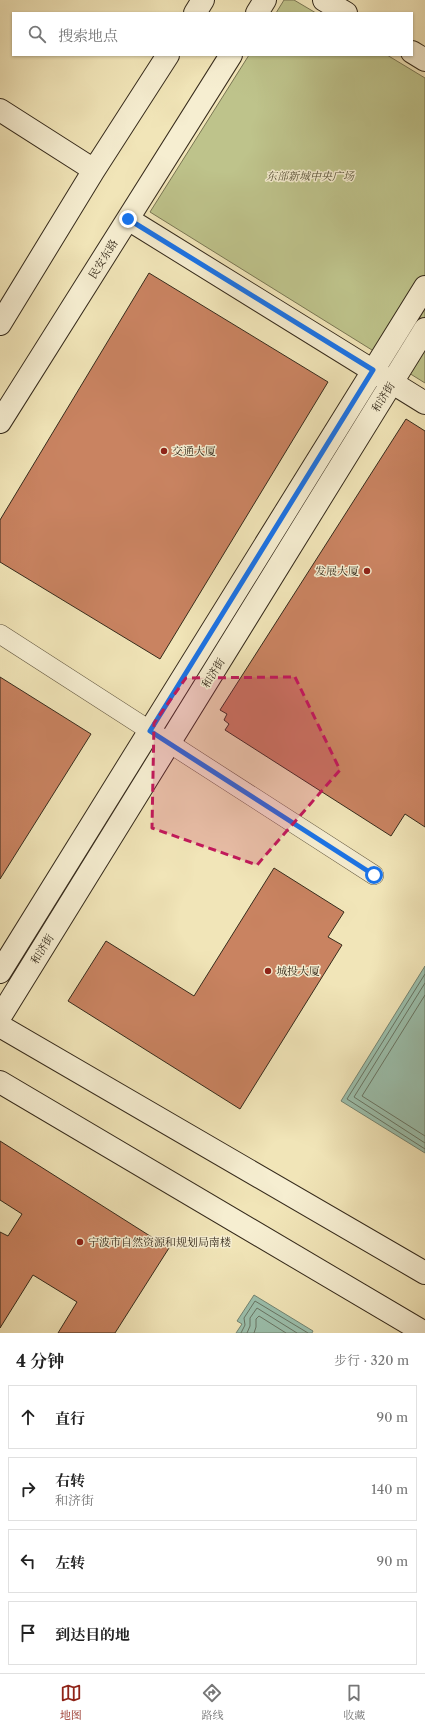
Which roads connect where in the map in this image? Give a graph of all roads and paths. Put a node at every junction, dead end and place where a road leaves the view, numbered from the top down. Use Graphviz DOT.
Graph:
graph roads {
  1 [pos="203,0"];
  2 [pos="265,0"];
  3 [pos="324,0"];
  4 [pos="196,12"];
  5 [pos="258,12"];
  6 [pos="344,12"];
  7 [pos="413,53"];
  8 [pos="167,56"];
  9 [pos="230,56"];
  10 [pos="425,60"];
  11 [pos="0,110"];
  12 [pos="94,170"];
  13 [pos="128,219"];
  14 [pos="425,287"];
  15 [pos="0,324"];
  16 [pos="425,329"];
  17 [pos="373,370"];
  18 [pos="392,382"];
  19 [pos="425,403"];
  20 [pos="0,422"];
  21 [pos="0,634"];
  22 [pos="150,731"];
  23 [pos="169,744"];
  24 [pos="374,875"];
  25 [pos="0,972"];
  26 [pos="0,1017"];
  27 [pos="0,1026"];
  28 [pos="0,1082"];
  29 [pos="425,1273"];
  30 [pos="425,1333"];
  1 -- 4 [label="street"];
  2 -- 5 [label="street"];
  3 -- 6 [label="street"];
  7 -- 10 [label="street"];
  8 -- 12 [label="street"];
  9 -- 13 [label="street, 民安东路"];
  11 -- 12 [label="street"];
  12 -- 15 [label="street"];
  13 -- 17 [label="street"];
  13 -- 20 [label="street, 民安东路"];
  14 -- 17 [label="street, 和济街"];
  16 -- 18 [label="street, 和济街"];
  17 -- 18 [label="street"];
  17 -- 22 [label="street, 和济街"];
  18 -- 19 [label="street"];
  18 -- 23 [label="street, 和济街"];
  21 -- 22 [label="street"];
  22 -- 23 [label="street"];
  22 -- 25 [label="street, 和济街"];
  23 -- 24 [label="street"];
  23 -- 26 [label="street, 和济街"];
  27 -- 29 [label="street"];
  28 -- 30 [label="street"];
}
